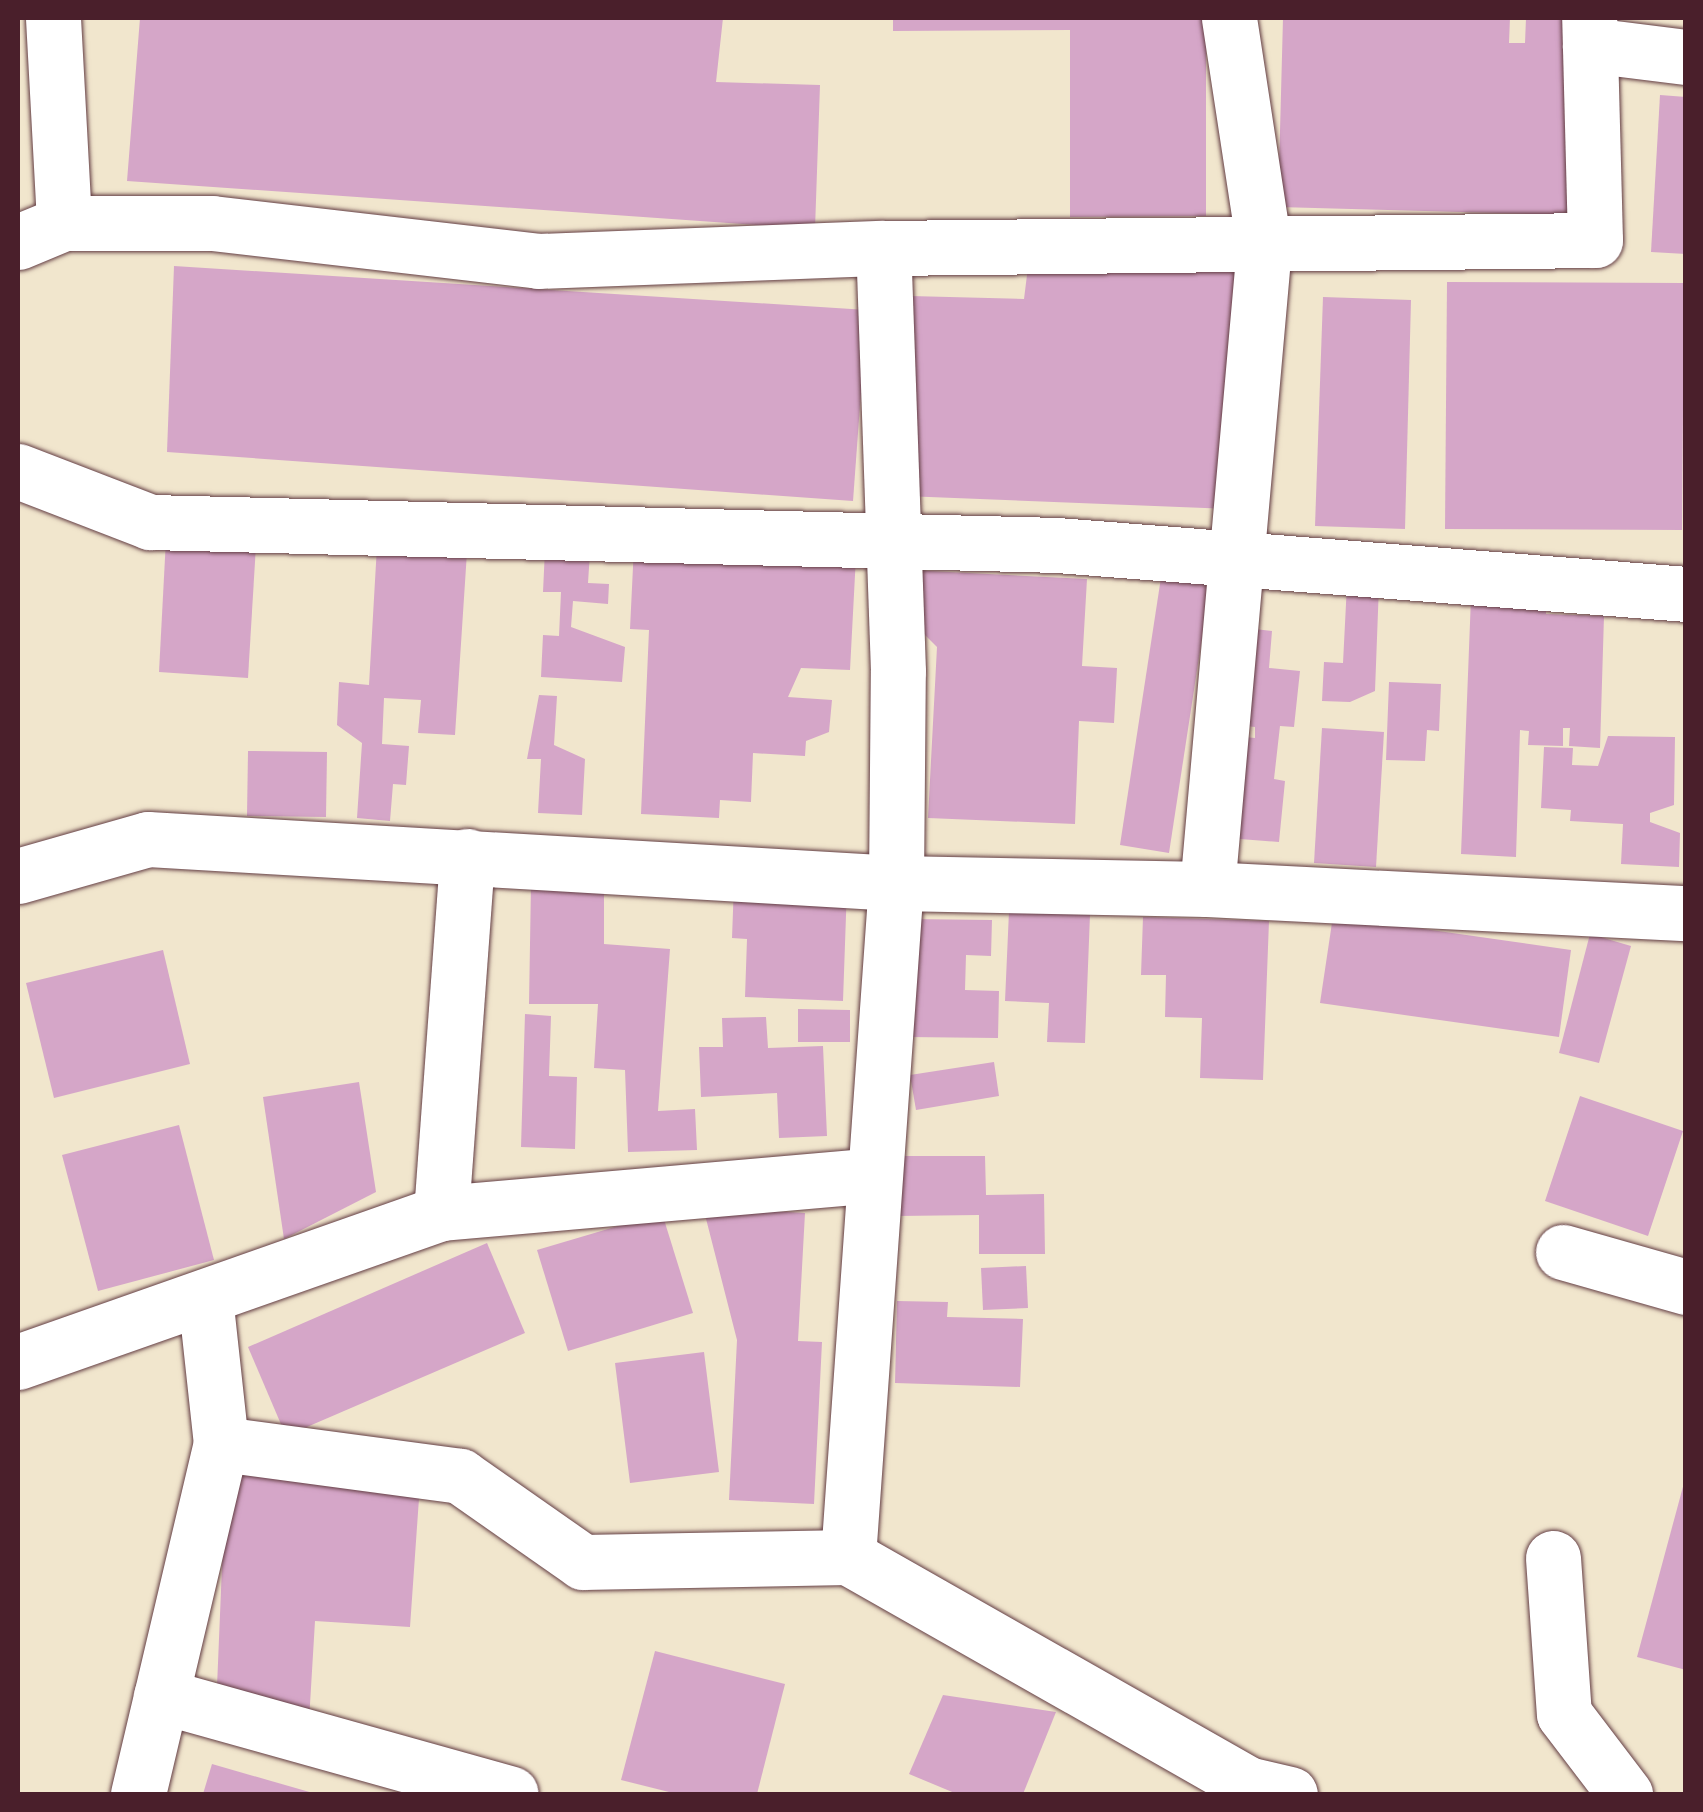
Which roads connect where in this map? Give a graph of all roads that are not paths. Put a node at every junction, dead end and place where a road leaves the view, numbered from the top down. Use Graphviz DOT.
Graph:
graph roads {
  1 [pos="53,18"];
  2 [pos="1229,18"];
  3 [pos="1590,32"];
  4 [pos="1686,57"];
  5 [pos="41,232"];
  6 [pos="1264,247"];
  7 [pos="883,248"];
  8 [pos="18,470"];
  9 [pos="893,539"];
  10 [pos="1233,561"];
  11 [pos="1686,594"];
  12 [pos="467,856"];
  13 [pos="18,876"];
  14 [pos="896,883"];
  15 [pos="1206,888"];
  16 [pos="1686,913"];
  17 [pos="873,1175"];
  18 [pos="441,1213"];
  19 [pos="1563,1252"];
  20 [pos="1686,1287"];
  21 [pos="206,1297"];
  22 [pos="18,1362"];
  23 [pos="221,1444"];
  24 [pos="848,1557"];
  25 [pos="1552,1558"];
  26 [pos="162,1696"];
  27 [pos="138,1794"];
  28 [pos="511,1794"];
  29 [pos="1290,1794"];
  30 [pos="1625,1794"];
  1 -- 5 [label="street"];
  2 -- 6 [label="street"];
  3 -- 4 [label="street"];
  3 -- 6 [label="street"];
  5 -- 7 [label="street"];
  6 -- 7 [label="street"];
  6 -- 10 [label="street"];
  7 -- 9 [label="street"];
  8 -- 9 [label="street"];
  9 -- 10 [label="street"];
  9 -- 14 [label="street"];
  10 -- 11 [label="street"];
  10 -- 15 [label="street"];
  12 -- 13 [label="street"];
  12 -- 14 [label="street"];
  12 -- 18 [label="street"];
  14 -- 15 [label="street"];
  14 -- 17 [label="street"];
  15 -- 16 [label="street"];
  17 -- 18 [label="street"];
  17 -- 24 [label="street"];
  18 -- 21 [label="street"];
  19 -- 20 [label="street"];
  21 -- 22 [label="street"];
  21 -- 23 [label="street"];
  23 -- 24 [label="street"];
  23 -- 26 [label="street"];
  24 -- 29 [label="street"];
  25 -- 30 [label="street"];
  26 -- 27 [label="street"];
  26 -- 28 [label="street"];
}
